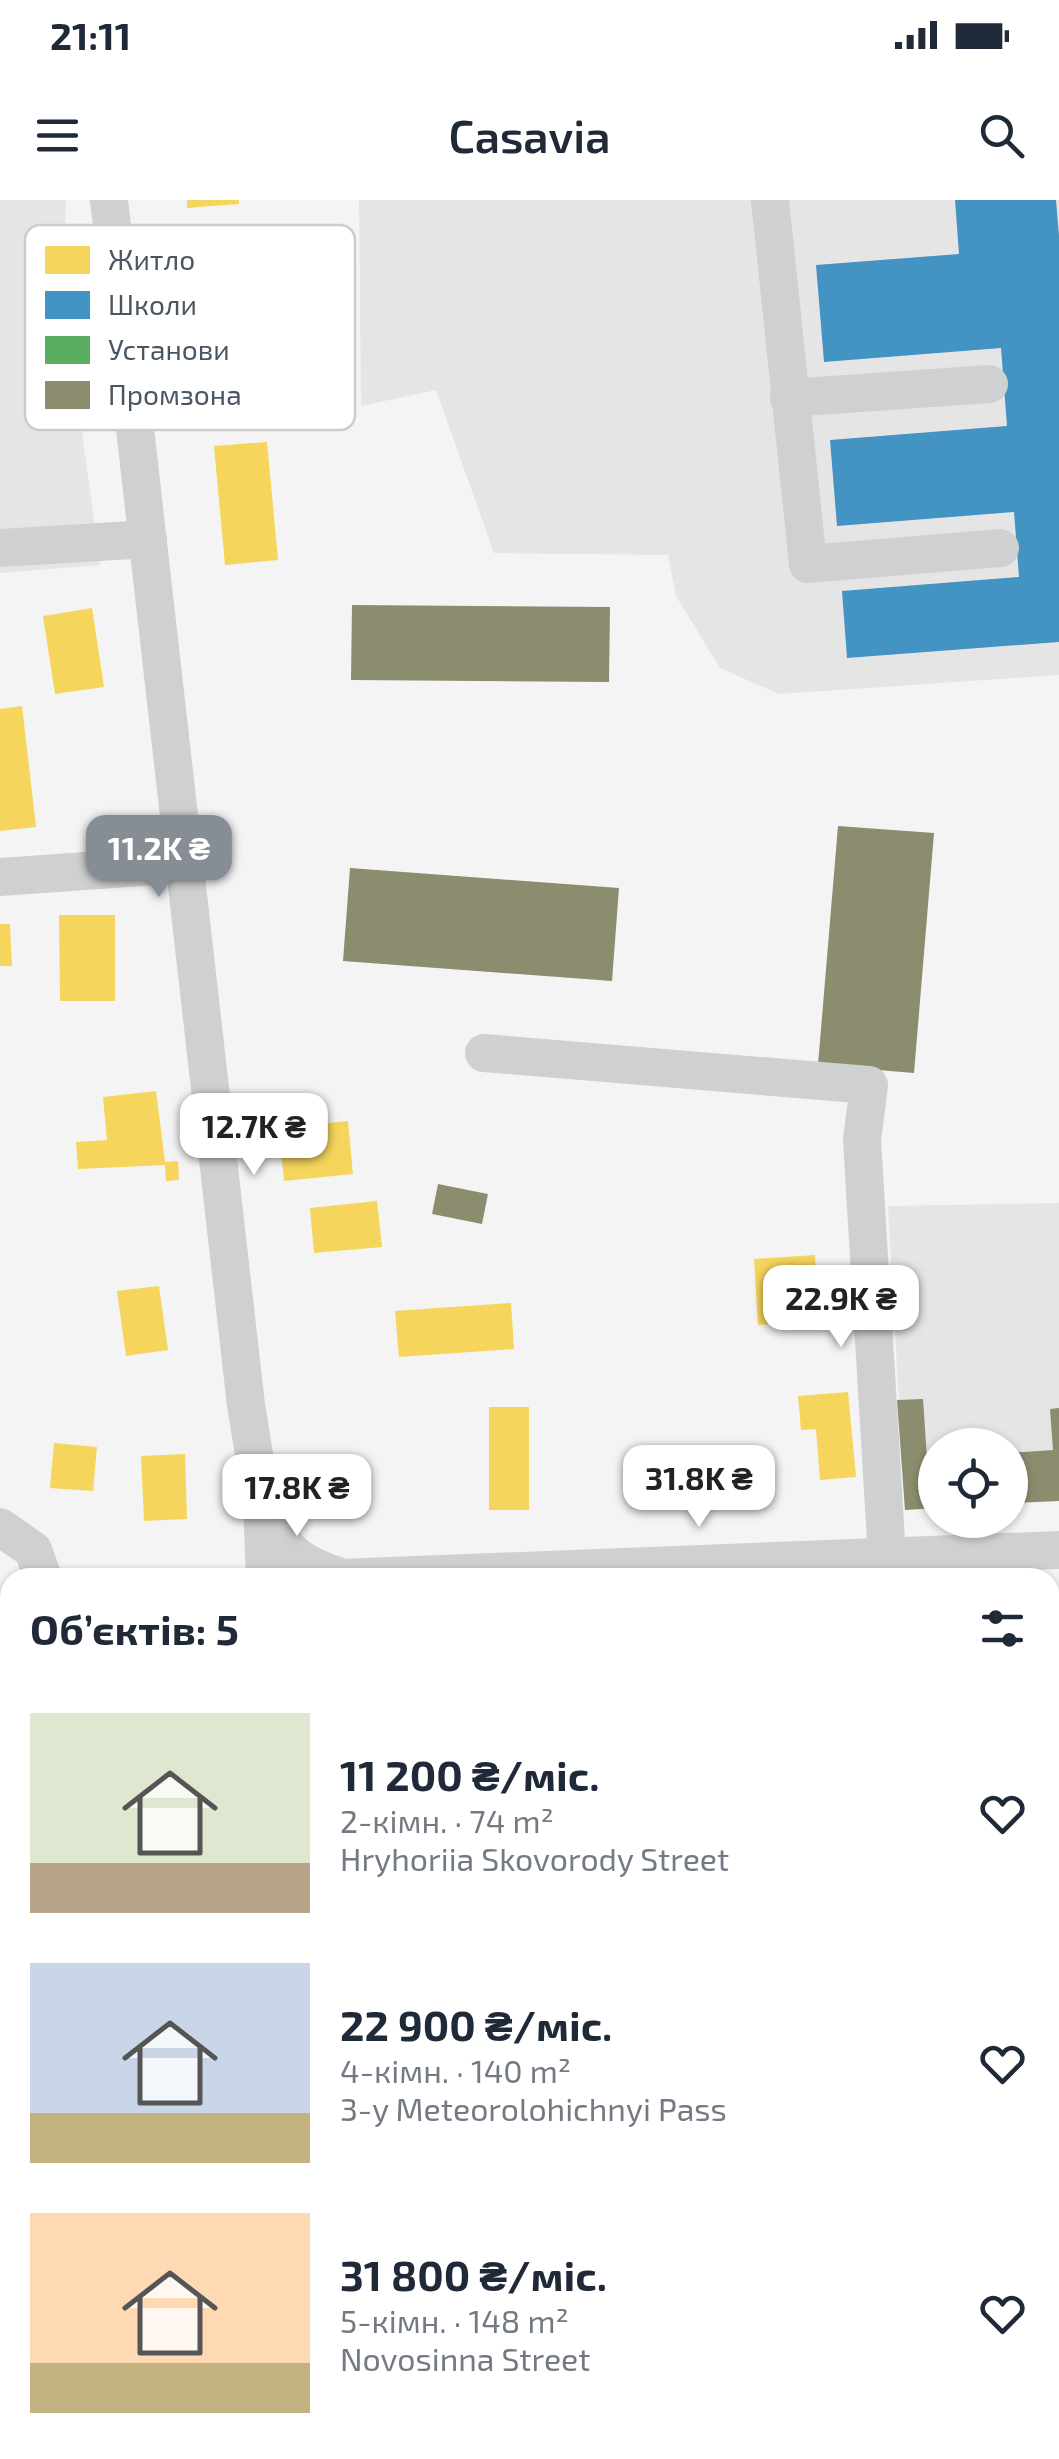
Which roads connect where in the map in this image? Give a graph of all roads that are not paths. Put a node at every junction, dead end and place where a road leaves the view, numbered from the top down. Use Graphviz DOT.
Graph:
graph roads {
  1 [pos="109,200"];
  2 [pos="770,200"];
  3 [pos="112,225"];
  4 [pos="988,384"];
  5 [pos="790,398"];
  6 [pos="136,430"];
  7 [pos="148,538"];
  8 [pos="0,548"];
  9 [pos="1000,548"];
  10 [pos="184,864"];
  11 [pos="0,877"];
  12 [pos="484,1053"];
  13 [pos="262,1503"];
  14 [pos="0,1527"];
  15 [pos="1059,1550"];
  16 [pos="886,1556"];
  17 [pos="39,1568"];
  18 [pos="265,1568"];
  19 [pos="323,1568"];
  20 [pos="517,1568"];
  1 -- 3 [label="street"];
  2 -- 5 [label="street"];
  4 -- 5 [label="street"];
  5 -- 9 [label="street"];
  6 -- 7 [label="street"];
  7 -- 8 [label="street"];
  7 -- 10 [label="street"];
  10 -- 11 [label="street"];
  10 -- 13 [label="street"];
  12 -- 16 [label="street"];
  13 -- 18 [label="street"];
  13 -- 19 [label="street"];
  14 -- 17 [label="street"];
  15 -- 16 [label="street"];
  16 -- 20 [label="street"];
}
